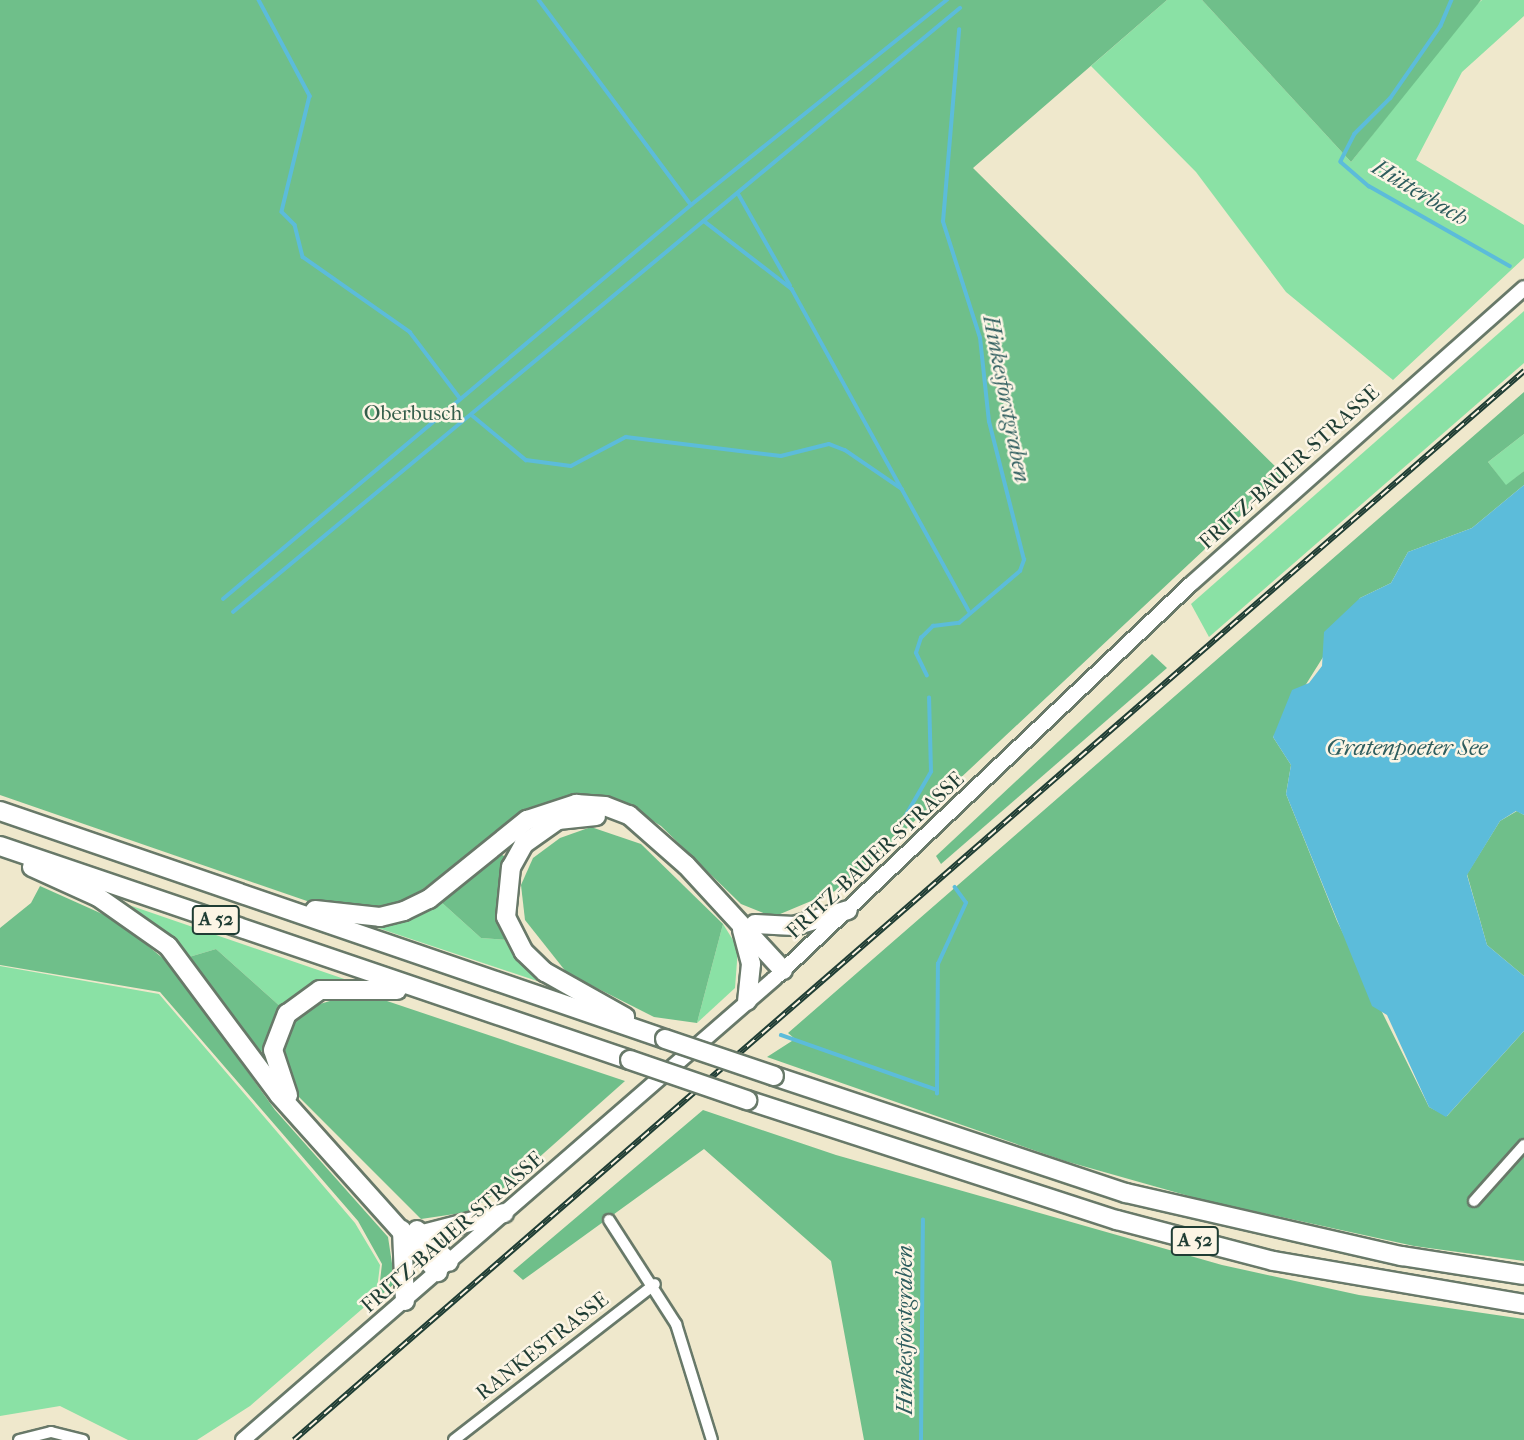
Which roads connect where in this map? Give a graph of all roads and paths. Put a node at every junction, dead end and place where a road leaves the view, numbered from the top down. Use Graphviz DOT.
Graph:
graph roads {
  1 [pos="1524,288"];
  2 [pos="0,811"];
  3 [pos="652,834"];
  4 [pos="0,846"];
  5 [pos="0,853"];
  6 [pos="267,902"];
  7 [pos="848,910"];
  8 [pos="749,927"];
  9 [pos="788,966"];
  10 [pos="432,994"];
  11 [pos="747,1001"];
  12 [pos="665,1039"];
  13 [pos="298,1114"];
  14 [pos="1524,1145"];
  15 [pos="1475,1201"];
  16 [pos="391,1213"];
  17 [pos="504,1213"];
  18 [pos="609,1220"];
  19 [pos="402,1230"];
  20 [pos="423,1234"];
  21 [pos="444,1267"];
  22 [pos="1524,1275"];
  23 [pos="654,1284"];
  24 [pos="405,1301"];
  25 [pos="1524,1304"];
  26 [pos="19,1440"];
  27 [pos="83,1440"];
  28 [pos="243,1440"];
  29 [pos="454,1440"];
  30 [pos="712,1440"];
  1 -- 7 [label="main road, FRITZ-BAUER-STRASSE"];
  2 -- 6 [label="highway, A 52"];
  3 -- 6 [label="highway"];
  3 -- 8 [label="highway"];
  3 -- 12 [label="highway"];
  4 -- 10 [label="highway, A 52"];
  5 -- 13 [label="highway"];
  6 -- 12 [label="highway, A 52"];
  7 -- 8 [label="highway"];
  7 -- 9 [label="main road, FRITZ-BAUER-STRASSE"];
  8 -- 9 [label="highway"];
  8 -- 11 [label="highway"];
  9 -- 11 [label="main road, FRITZ-BAUER-STRASSE"];
  10 -- 13 [label="highway"];
  10 -- 25 [label="highway, A 52, bridge"];
  11 -- 17 [label="main road, FRITZ-BAUER-STRASSE"];
  12 -- 22 [label="highway, A 52, bridge"];
  13 -- 16 [label="highway"];
  14 -- 15 [label="street"];
  16 -- 19 [label="highway"];
  16 -- 20 [label="highway"];
  17 -- 20 [label="highway"];
  17 -- 21 [label="main road, FRITZ-BAUER-STRASSE"];
  18 -- 23 [label="street"];
  19 -- 21 [label="highway"];
  19 -- 24 [label="highway"];
  20 -- 21 [label="highway"];
  21 -- 24 [label="main road, FRITZ-BAUER-STRASSE"];
  23 -- 29 [label="street, RANKESTRASSE"];
  23 -- 30 [label="street"];
  24 -- 28 [label="main road, FRITZ-BAUER-STRASSE"];
  26 -- 27 [label="street"];
}
